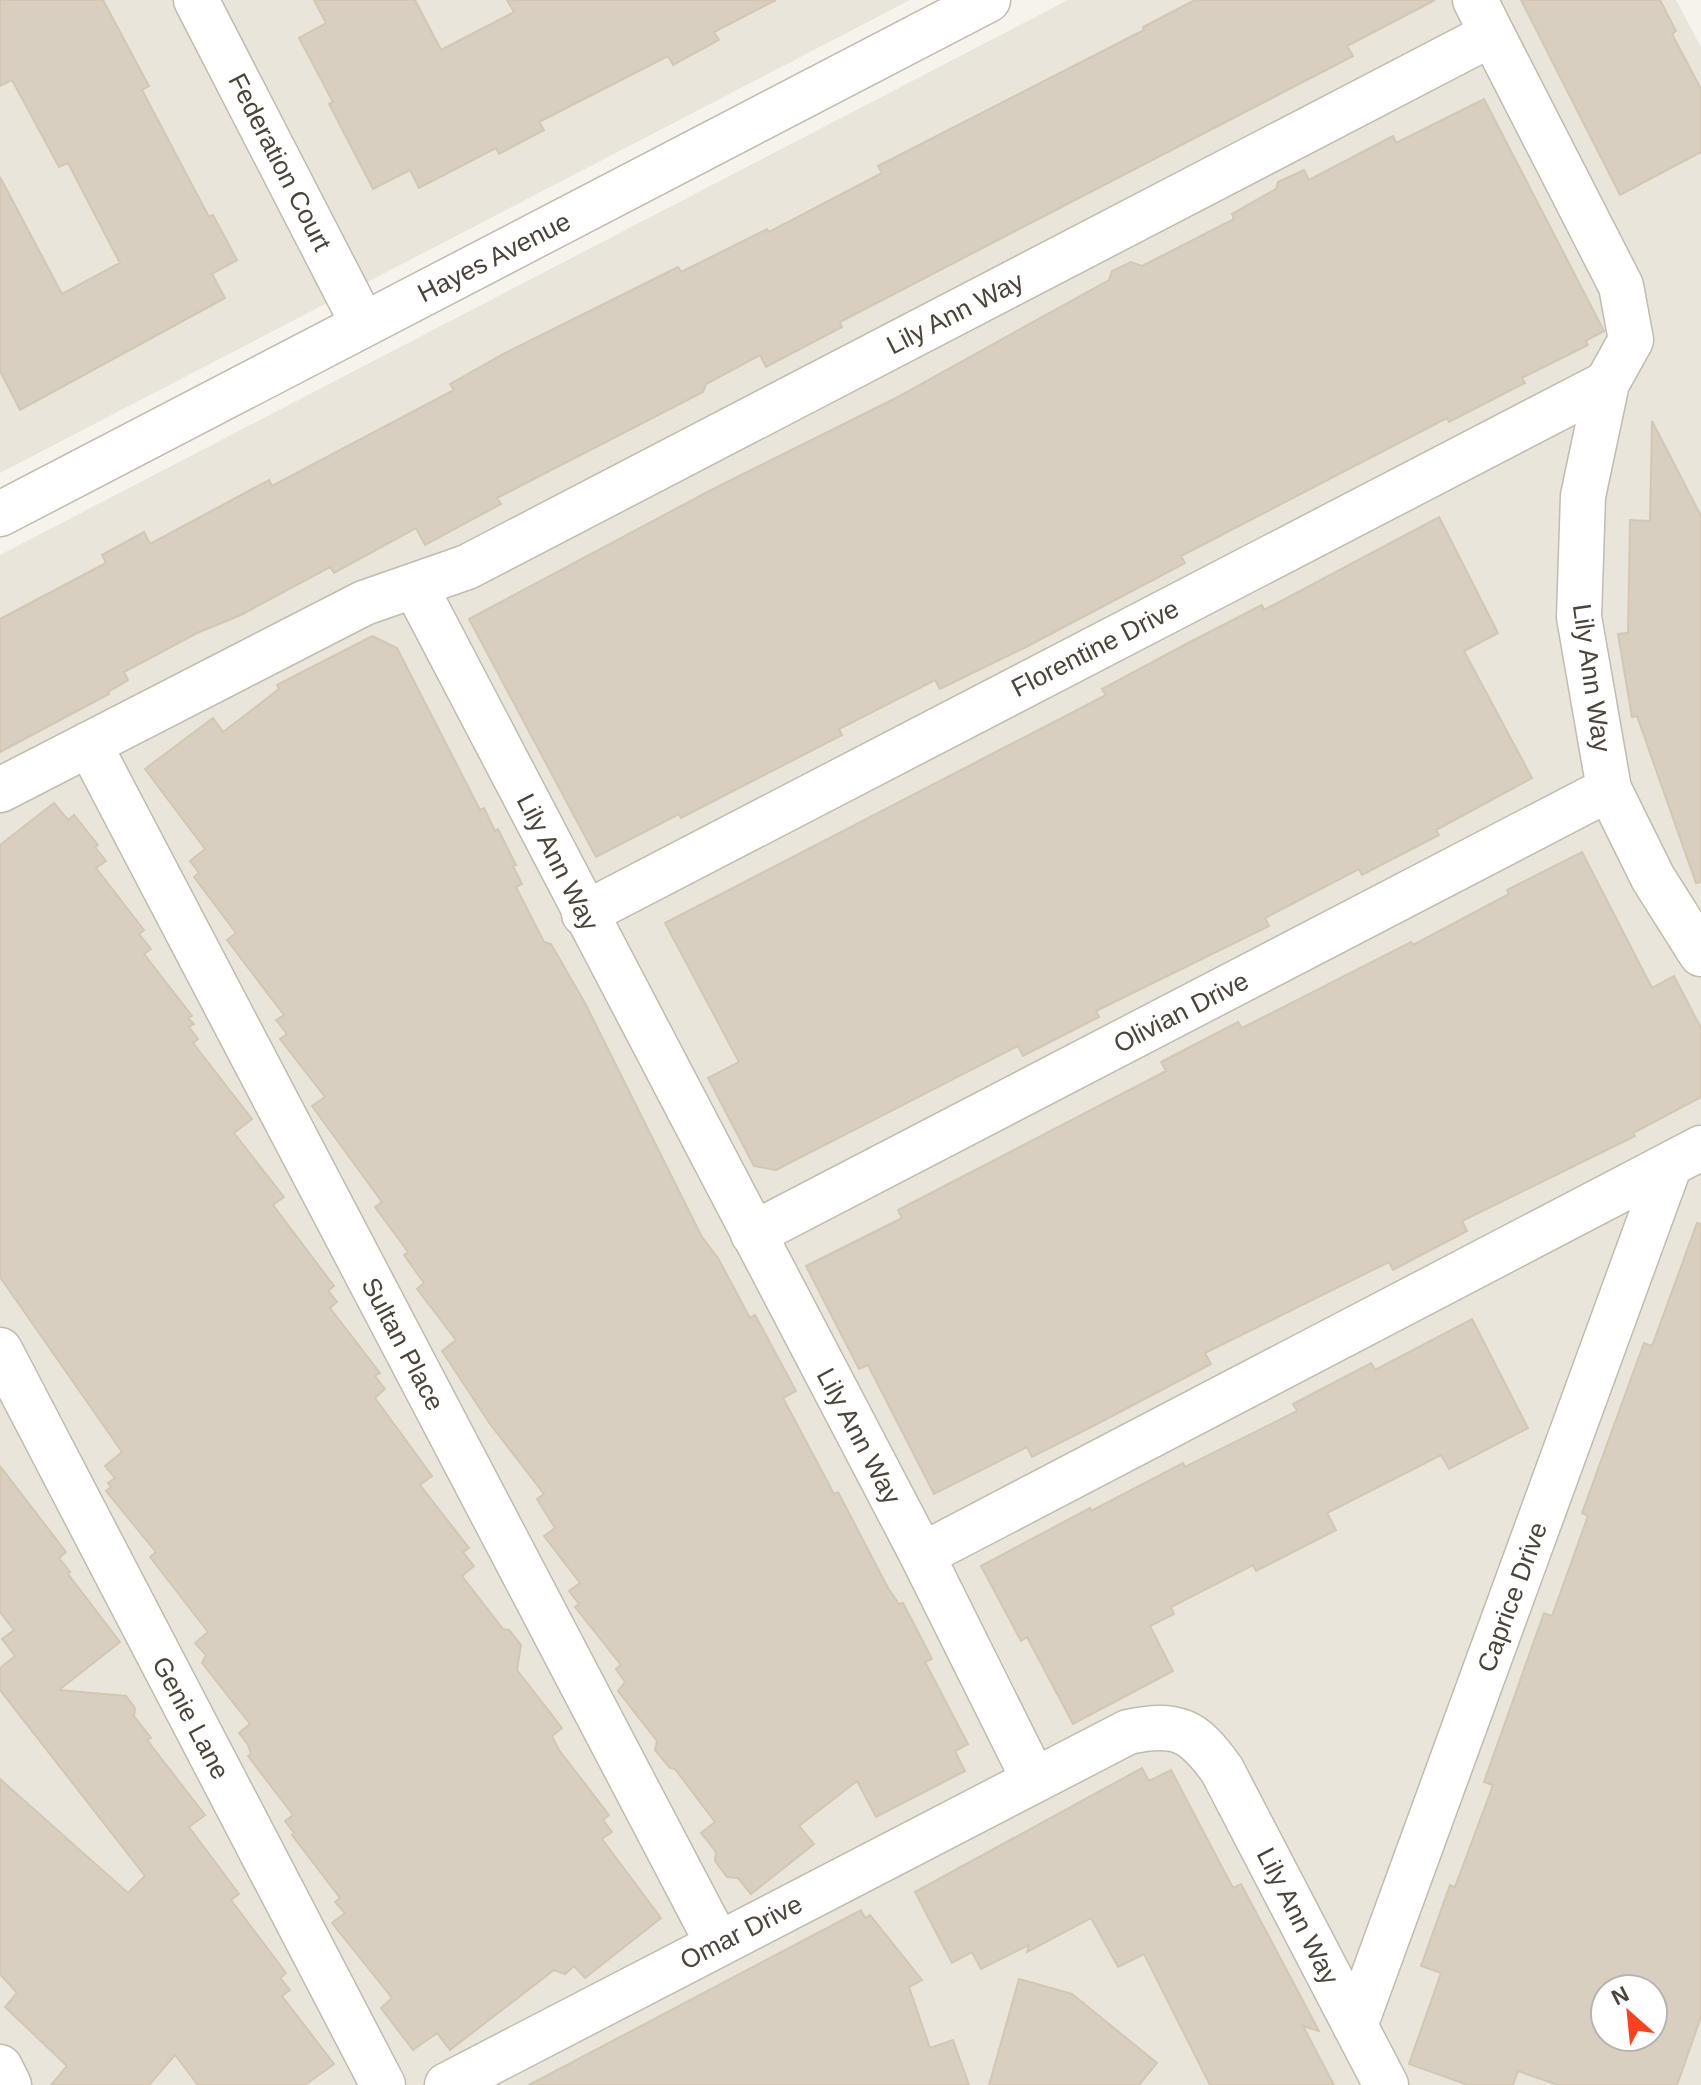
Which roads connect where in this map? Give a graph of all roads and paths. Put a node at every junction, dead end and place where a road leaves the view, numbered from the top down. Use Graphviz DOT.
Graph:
graph roads {
  1 [pos="196,0"];
  2 [pos="969,4"];
  3 [pos="1484,17"];
  4 [pos="363,324"];
  5 [pos="1607,383"];
  6 [pos="0,514"];
  7 [pos="415,586"];
  8 [pos="89,744"];
  9 [pos="1609,789"];
  10 [pos="0,790"];
  11 [pos="584,914"];
  12 [pos="1701,954"];
  13 [pos="1685,1158"];
  14 [pos="753,1234"];
  15 [pos="0,1350"];
  16 [pos="922,1555"];
  17 [pos="1034,1780"];
  18 [pos="718,1944"];
  19 [pos="1355,2026"];
  20 [pos="0,2067"];
  21 [pos="9,2085"];
  22 [pos="383,2085"];
  23 [pos="447,2085"];
  24 [pos="1386,2085"];
  1 -- 4 [label="street, Federation Court"];
  2 -- 4 [label="street, Hayes Avenue"];
  3 -- 5 [label="street, Lily Ann Way"];
  3 -- 7 [label="street, Lily Ann Way"];
  4 -- 6 [label="street, Hayes Avenue"];
  5 -- 9 [label="street, Lily Ann Way"];
  5 -- 11 [label="street, Florentine Drive"];
  7 -- 8 [label="street, Lily Ann Way"];
  7 -- 11 [label="street, Lily Ann Way"];
  8 -- 10 [label="street, Lily Ann Way"];
  8 -- 18 [label="street, Sultan Place"];
  9 -- 12 [label="street, Lily Ann Way"];
  9 -- 14 [label="street, Olivian Drive"];
  11 -- 14 [label="street, Lily Ann Way"];
  13 -- 16 [label="street, Caprice Drive"];
  13 -- 19 [label="street, Caprice Drive"];
  14 -- 16 [label="street, Lily Ann Way"];
  15 -- 22 [label="street, Genie Lane"];
  16 -- 17 [label="street, Lily Ann Way"];
  17 -- 18 [label="street, Omar Drive"];
  17 -- 19 [label="street, Lily Ann Way"];
  18 -- 23 [label="street, Omar Drive"];
  19 -- 24 [label="street, Lily Ann Way"];
  20 -- 21 [label="street"];
}
